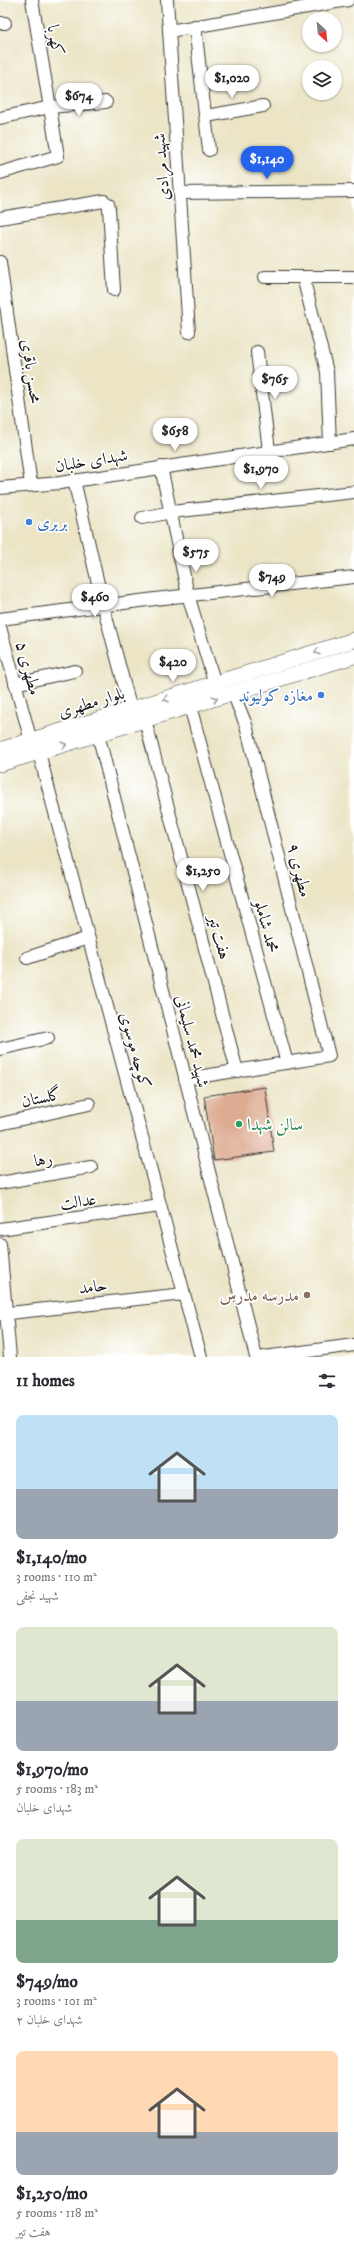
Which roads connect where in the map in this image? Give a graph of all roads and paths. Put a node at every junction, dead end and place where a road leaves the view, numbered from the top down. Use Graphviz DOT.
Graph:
graph roads {
  1 [pos="32,0"];
  2 [pos="167,0"];
  3 [pos="348,0"];
  4 [pos="195,26"];
  5 [pos="169,31"];
  6 [pos="106,102"];
  7 [pos="263,106"];
  8 [pos="50,107"];
  9 [pos="206,116"];
  10 [pos="0,118"];
  11 [pos="209,150"];
  12 [pos="0,174"];
  13 [pos="354,191"];
  14 [pos="180,193"];
  15 [pos="0,218"];
  16 [pos="0,262"];
  17 [pos="265,277"];
  18 [pos="303,277"];
  19 [pos="354,277"];
  20 [pos="114,290"];
  21 [pos="189,332"];
  22 [pos="257,352"];
  23 [pos="354,439"];
  24 [pos="330,443"];
  25 [pos="270,451"];
  26 [pos="161,467"];
  27 [pos="74,480"];
  28 [pos="31,485"];
  29 [pos="0,488"];
  30 [pos="354,492"];
  31 [pos="171,512"];
  32 [pos="142,518"];
  33 [pos="354,577"];
  34 [pos="188,595"];
  35 [pos="103,605"];
  36 [pos="0,619"];
  37 [pos="0,628"];
  38 [pos="354,640"];
  39 [pos="354,656"];
  40 [pos="75,672"];
  41 [pos="15,684"];
  42 [pos="216,684"];
  43 [pos="233,693"];
  44 [pos="190,706"];
  45 [pos="131,710"];
  46 [pos="145,720"];
  47 [pos="98,734"];
  48 [pos="35,747"];
  49 [pos="0,750"];
  50 [pos="0,764"];
  51 [pos="88,938"];
  52 [pos="27,958"];
  53 [pos="48,1038"];
  54 [pos="0,1049"];
  55 [pos="287,1063"];
  56 [pos="237,1071"];
  57 [pos="185,1079"];
  58 [pos="89,1104"];
  59 [pos="0,1124"];
  60 [pos="91,1167"];
  61 [pos="0,1184"];
  62 [pos="160,1206"];
  63 [pos="0,1229"];
  64 [pos="0,1244"];
  65 [pos="184,1294"];
  66 [pos="3,1313"];
  67 [pos="354,1345"];
  68 [pos="317,1353"];
  69 [pos="10,1357"];
  70 [pos="201,1357"];
  71 [pos="256,1357"];
  72 [pos="264,1357"];
  1 -- 8 [label="street, کهربا"];
  2 -- 5 [label="street, شهید مرادی"];
  3 -- 4 [label="street"];
  4 -- 5 [label="street"];
  4 -- 9 [label="street"];
  5 -- 14 [label="street, شهید مرادی"];
  6 -- 8 [label="street"];
  7 -- 9 [label="street"];
  8 -- 10 [label="street"];
  8 -- 12 [label="street, کهربا"];
  9 -- 11 [label="street"];
  13 -- 14 [label="street"];
  14 -- 21 [label="street, شهید مرادی"];
  15 -- 20 [label="street"];
  16 -- 28 [label="street, محسن باقری"];
  17 -- 18 [label="street"];
  18 -- 19 [label="street"];
  18 -- 24 [label="street"];
  22 -- 25 [label="street"];
  23 -- 24 [label="street, شهدای خلبان"];
  24 -- 25 [label="street, شهدای خلبان"];
  25 -- 26 [label="street, شهدای خلبان"];
  26 -- 27 [label="street, شهدای خلبان"];
  26 -- 31 [label="street"];
  27 -- 28 [label="street, شهدای خلبان"];
  27 -- 35 [label="street"];
  28 -- 29 [label="street, شهدای خلبان"];
  30 -- 31 [label="street"];
  31 -- 32 [label="street"];
  31 -- 34 [label="street"];
  33 -- 34 [label="street"];
  34 -- 35 [label="street"];
  34 -- 42 [label="street"];
  35 -- 36 [label="street"];
  35 -- 45 [label="street"];
  37 -- 41 [label="street, مطهری ۵"];
  38 -- 42 [label="main road, بلوار مطهری, one-way"];
  39 -- 43 [label="main road, بلوار مطهری"];
  40 -- 41 [label="street"];
  41 -- 48 [label="street, مطهری ۵"];
  42 -- 45 [label="main road, بلوار مطهری, one-way"];
  44 -- 43 [label="main road, بلوار مطهری, one-way"];
  43 -- 55 [label="street, مطهری ۹"];
  44 -- 46 [label="main road, بلوار مطهری"];
  44 -- 55 [label="street, محمد شاملو"];
  45 -- 48 [label="main road, بلوار مطهری"];
  46 -- 47 [label="main road, بلوار مطهری"];
  46 -- 56 [label="street, هفت تیر"];
  48 -- 47 [label="main road, بلوار مطهری, one-way"];
  47 -- 57 [label="street, شهید محمد سلیمانی"];
  48 -- 49 [label="main road, بلوار مطهری"];
  48 -- 50 [label="main road, بلوار مطهری"];
  48 -- 51 [label="street, کوچه موسوی"];
  51 -- 52 [label="street"];
  51 -- 62 [label="street, کوچه موسوی"];
  53 -- 54 [label="street"];
  55 -- 56 [label="street"];
  56 -- 57 [label="street"];
  57 -- 71 [label="street, شهید محمد سلیمانی"];
  58 -- 59 [label="street, گلستان"];
  60 -- 61 [label="street, رها"];
  62 -- 63 [label="street, عدالت"];
  62 -- 65 [label="street, کوچه موسوی"];
  64 -- 66 [label="street"];
  65 -- 66 [label="street, حامد"];
  65 -- 70 [label="street, کوچه موسوی"];
  66 -- 69 [label="street"];
  67 -- 68 [label="street"];
  68 -- 72 [label="street"];
}
